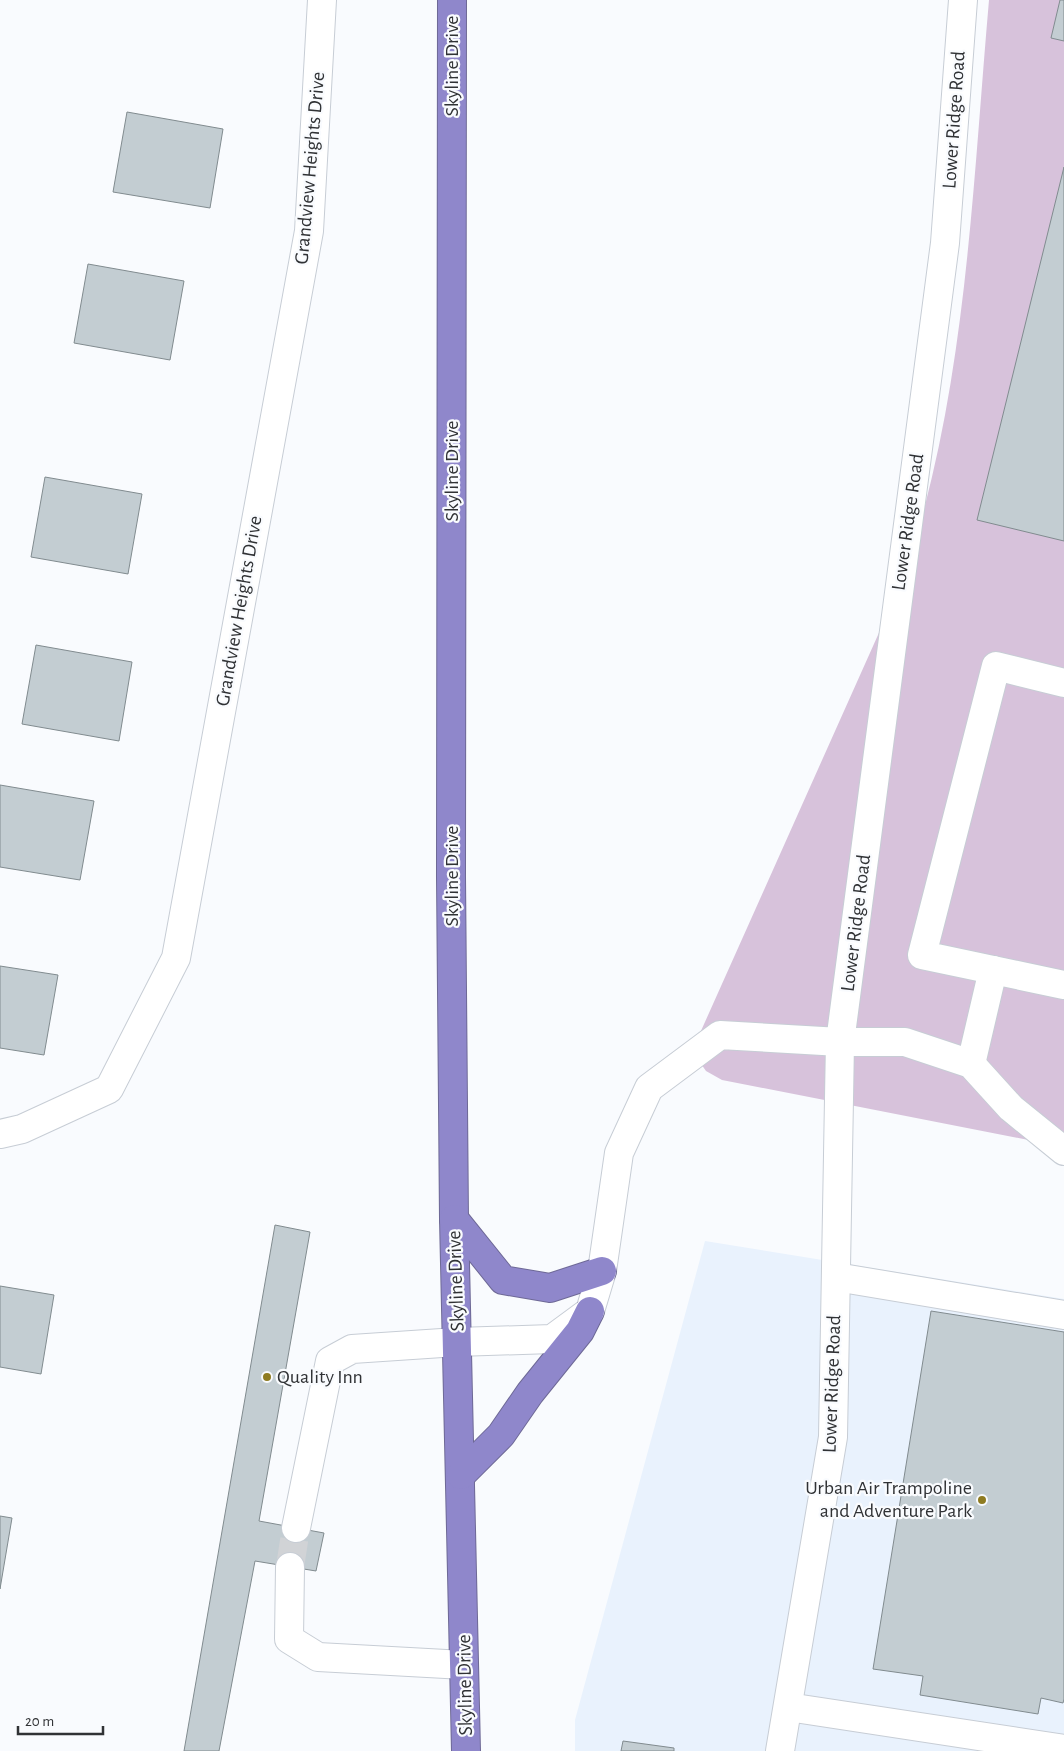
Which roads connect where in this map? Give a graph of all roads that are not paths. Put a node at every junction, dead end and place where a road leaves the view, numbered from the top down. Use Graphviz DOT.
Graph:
graph roads {
  1 [pos="322,0"];
  2 [pos="452,0"];
  3 [pos="963,0"];
  4 [pos="1064,683"];
  5 [pos="993,970"];
  6 [pos="1064,985"];
  7 [pos="840,1042"];
  8 [pos="971,1064"];
  9 [pos="0,1134"];
  10 [pos="1064,1151"];
  11 [pos="454,1219"];
  12 [pos="602,1271"];
  13 [pos="836,1277"];
  14 [pos="590,1311"];
  15 [pos="1064,1315"];
  16 [pos="457,1342"];
  17 [pos="462,1475"];
  18 [pos="296,1528"];
  19 [pos="290,1567"];
  20 [pos="464,1665"];
  21 [pos="788,1707"];
  22 [pos="1064,1748"];
  23 [pos="466,1751"];
  24 [pos="780,1751"];
  1 -- 9 [label="street, Grandview Heights Drive"];
  2 -- 11 [label="highway, Skyline Drive"];
  3 -- 7 [label="street, Lower Ridge Road"];
  4 -- 5 [label="street"];
  5 -- 6 [label="street"];
  5 -- 8 [label="street"];
  7 -- 8 [label="street"];
  7 -- 12 [label="street"];
  7 -- 13 [label="street, Lower Ridge Road"];
  8 -- 10 [label="street"];
  11 -- 12 [label="highway"];
  11 -- 16 [label="highway, Skyline Drive"];
  12 -- 14 [label="street"];
  13 -- 15 [label="street"];
  13 -- 21 [label="street, Lower Ridge Road"];
  14 -- 16 [label="street"];
  14 -- 17 [label="highway"];
  16 -- 17 [label="highway, Skyline Drive"];
  16 -- 18 [label="street"];
  17 -- 20 [label="highway, Skyline Drive"];
  19 -- 20 [label="street"];
  20 -- 23 [label="highway, Skyline Drive"];
  21 -- 22 [label="street"];
  21 -- 24 [label="street, Lower Ridge Road"];
}
